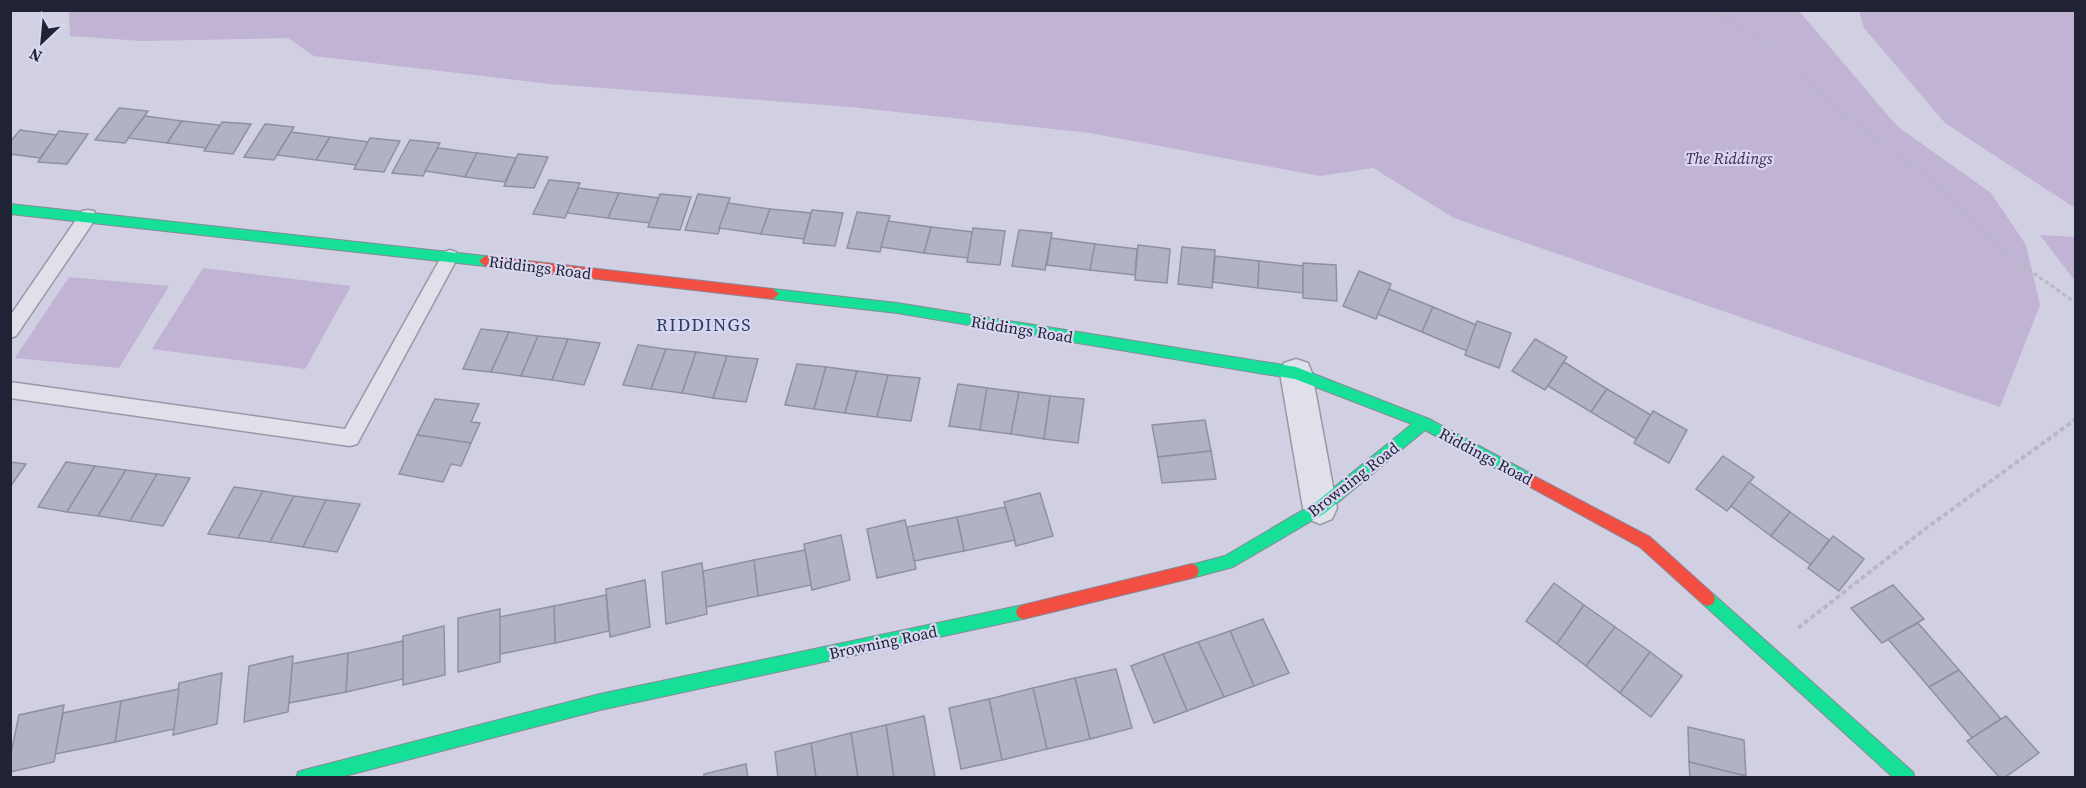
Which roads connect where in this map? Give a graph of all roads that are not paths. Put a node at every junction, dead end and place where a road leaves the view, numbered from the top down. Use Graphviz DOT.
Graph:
graph roads {
  1 [pos="10,209"];
  2 [pos="88,216"];
  3 [pos="450,257"];
  4 [pos="10,330"];
  5 [pos="1296,373"];
  6 [pos="10,390"];
  7 [pos="1425,423"];
  8 [pos="1320,508"];
  9 [pos="328,774"];
  10 [pos="1907,777"];
  1 -- 2 [label="street, Riddings Road"];
  2 -- 3 [label="street, Riddings Road"];
  2 -- 4 [label="lane"];
  3 -- 5 [label="street, Riddings Road"];
  3 -- 6 [label="lane"];
  5 -- 7 [label="street, Riddings Road"];
  5 -- 8 [label="street"];
  7 -- 8 [label="street, Browning Road"];
  7 -- 10 [label="street, Riddings Road"];
  8 -- 9 [label="street, Browning Road"];
}
